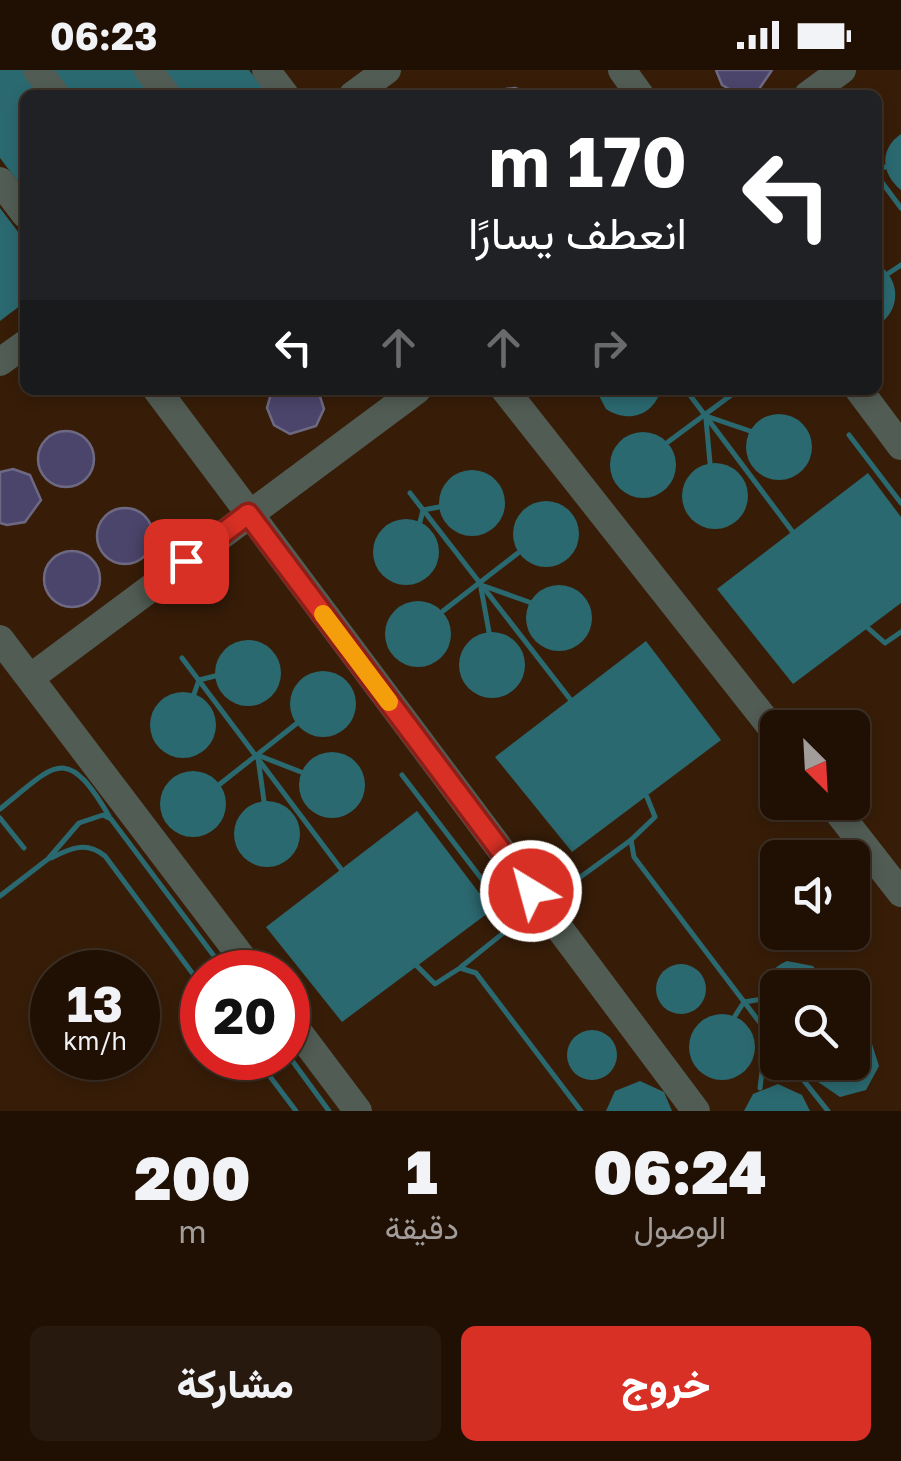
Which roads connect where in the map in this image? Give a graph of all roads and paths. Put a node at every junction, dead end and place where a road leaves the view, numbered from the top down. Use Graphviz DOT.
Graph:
graph roads {
  1 [pos="37,70"];
  2 [pos="148,70"];
  3 [pos="266,70"];
  4 [pos="387,70"];
  5 [pos="842,70"];
  6 [pos="52,90"];
  7 [pos="163,90"];
  8 [pos="281,90"];
  9 [pos="360,90"];
  10 [pos="815,90"];
  11 [pos="0,181"];
  12 [pos="20,207"];
  13 [pos="160,395"];
  14 [pos="411,395"];
  15 [pos="509,395"];
  16 [pos="864,395"];
  17 [pos="901,446"];
  18 [pos="248,514"];
  19 [pos="0,639"];
  20 [pos="30,678"];
  21 [pos="760,713"];
  22 [pos="844,820"];
  23 [pos="901,893"];
  24 [pos="236,950"];
  25 [pos="310,1047"];
  26 [pos="358,1111"];
  27 [pos="696,1111"];
  1 -- 6 [label="lane"];
  2 -- 7 [label="lane"];
  3 -- 8 [label="lane"];
  4 -- 9 [label="lane"];
  5 -- 10 [label="lane"];
  11 -- 12 [label="lane"];
  13 -- 18 [label="lane"];
  14 -- 18 [label="lane"];
  15 -- 21 [label="lane"];
  16 -- 17 [label="lane"];
  18 -- 20 [label="lane"];
  18 -- 27 [label="lane"];
  19 -- 20 [label="lane"];
  20 -- 24 [label="lane"];
  22 -- 23 [label="lane"];
  25 -- 26 [label="lane"];
}
